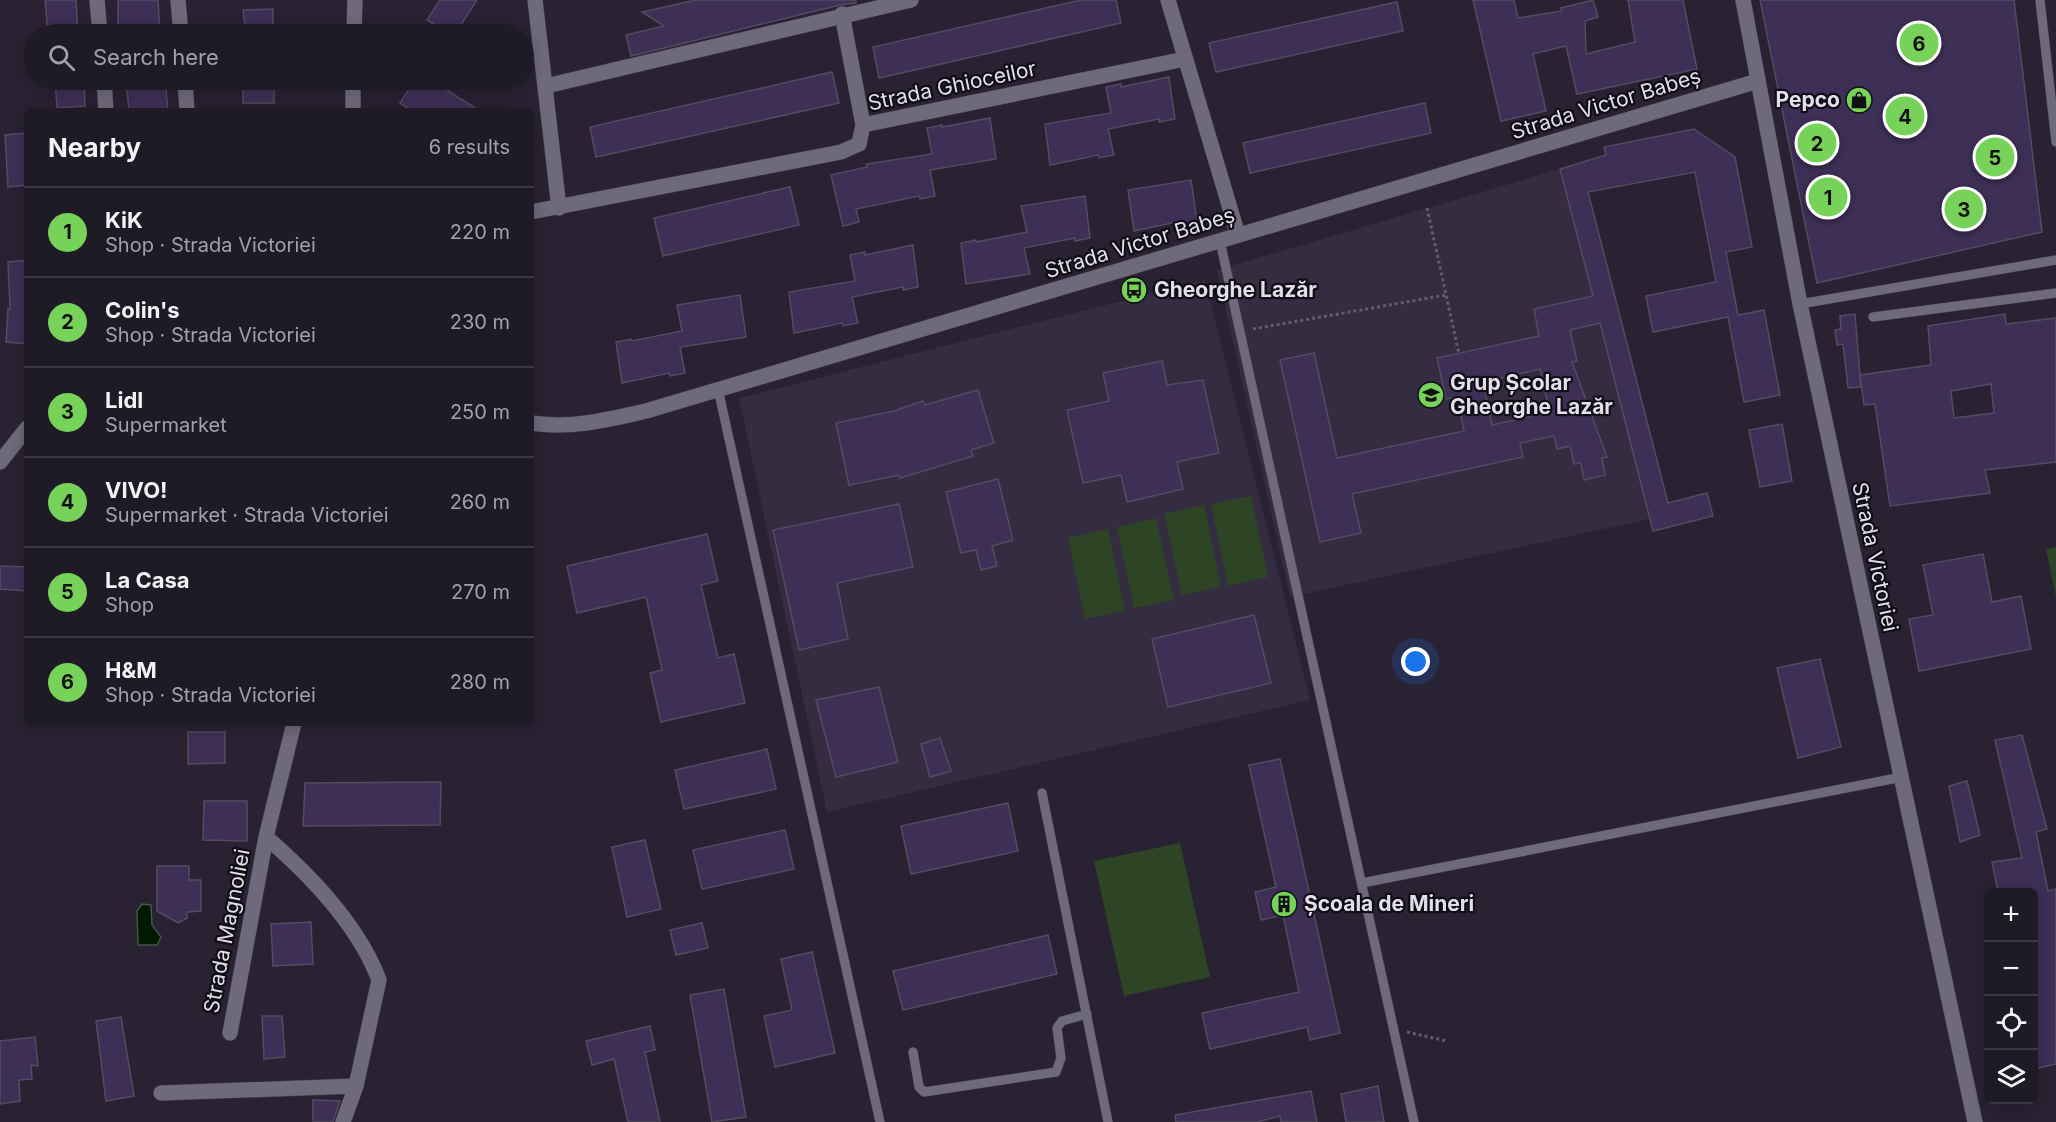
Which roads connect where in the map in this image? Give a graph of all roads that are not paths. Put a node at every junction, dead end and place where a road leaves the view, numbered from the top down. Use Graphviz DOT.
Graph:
graph roads {
  1 [pos="97,0"];
  2 [pos="178,0"];
  3 [pos="355,0"];
  4 [pos="536,0"];
  5 [pos="911,0"];
  6 [pos="1168,0"];
  7 [pos="1743,0"];
  8 [pos="2040,0"];
  9 [pos="842,15"];
  10 [pos="99,24"];
  11 [pos="180,24"];
  12 [pos="354,24"];
  13 [pos="1185,59"];
  14 [pos="1758,81"];
  15 [pos="546,86"];
  16 [pos="105,90"];
  17 [pos="186,90"];
  18 [pos="354,90"];
  19 [pos="106,108"];
  20 [pos="187,108"];
  21 [pos="353,108"];
  22 [pos="863,125"];
  23 [pos="2056,142"];
  24 [pos="559,208"];
  25 [pos="534,212"];
  26 [pos="1238,236"];
  27 [pos="1220,241"];
  28 [pos="2056,260"];
  29 [pos="2056,293"];
  30 [pos="1800,304"];
  31 [pos="1873,317"];
  32 [pos="718,389"];
  33 [pos="534,423"];
  34 [pos="24,432"];
  35 [pos="0,462"];
  36 [pos="293,726"];
  37 [pos="1902,777"];
  38 [pos="1042,793"];
  39 [pos="266,837"];
  40 [pos="1362,883"];
  41 [pos="1087,1014"];
  42 [pos="230,1033"];
  43 [pos="913,1052"];
  44 [pos="356,1086"];
  45 [pos="161,1093"];
  46 [pos="343,1122"];
  47 [pos="880,1122"];
  48 [pos="1108,1122"];
  49 [pos="1414,1122"];
  50 [pos="1975,1122"];
  1 -- 10 [label="street"];
  2 -- 11 [label="street"];
  3 -- 12 [label="street"];
  4 -- 15 [label="street"];
  5 -- 9 [label="street"];
  6 -- 13 [label="street"];
  7 -- 14 [label="street, Strada Victoriei"];
  8 -- 23 [label="lane"];
  9 -- 15 [label="street"];
  9 -- 22 [label="street"];
  13 -- 22 [label="street, Strada Ghioceilor"];
  13 -- 26 [label="street"];
  14 -- 26 [label="street, Strada Victor Babeș"];
  14 -- 30 [label="street, Strada Victoriei"];
  15 -- 24 [label="street"];
  16 -- 19 [label="street"];
  17 -- 20 [label="street"];
  18 -- 21 [label="street"];
  22 -- 24 [label="street, Strada Ghioceilor"];
  24 -- 25 [label="street, Strada Ghioceilor"];
  26 -- 27 [label="street, Strada Victor Babeș"];
  27 -- 32 [label="street, Strada Victor Babeș"];
  27 -- 40 [label="lane"];
  28 -- 30 [label="lane"];
  29 -- 31 [label="lane"];
  30 -- 37 [label="street, Strada Victoriei"];
  32 -- 33 [label="street, Strada Victor Babeș"];
  32 -- 47 [label="lane"];
  34 -- 35 [label="street"];
  36 -- 39 [label="street, Strada Magnoliei"];
  37 -- 40 [label="lane"];
  37 -- 50 [label="street, Strada Victoriei"];
  38 -- 41 [label="lane"];
  39 -- 42 [label="street, Strada Magnoliei"];
  39 -- 44 [label="street, Strada Magnoliei"];
  40 -- 49 [label="lane"];
  41 -- 43 [label="lane"];
  41 -- 48 [label="lane"];
  44 -- 45 [label="street"];
  44 -- 46 [label="street, Strada Magnoliei"];
}
